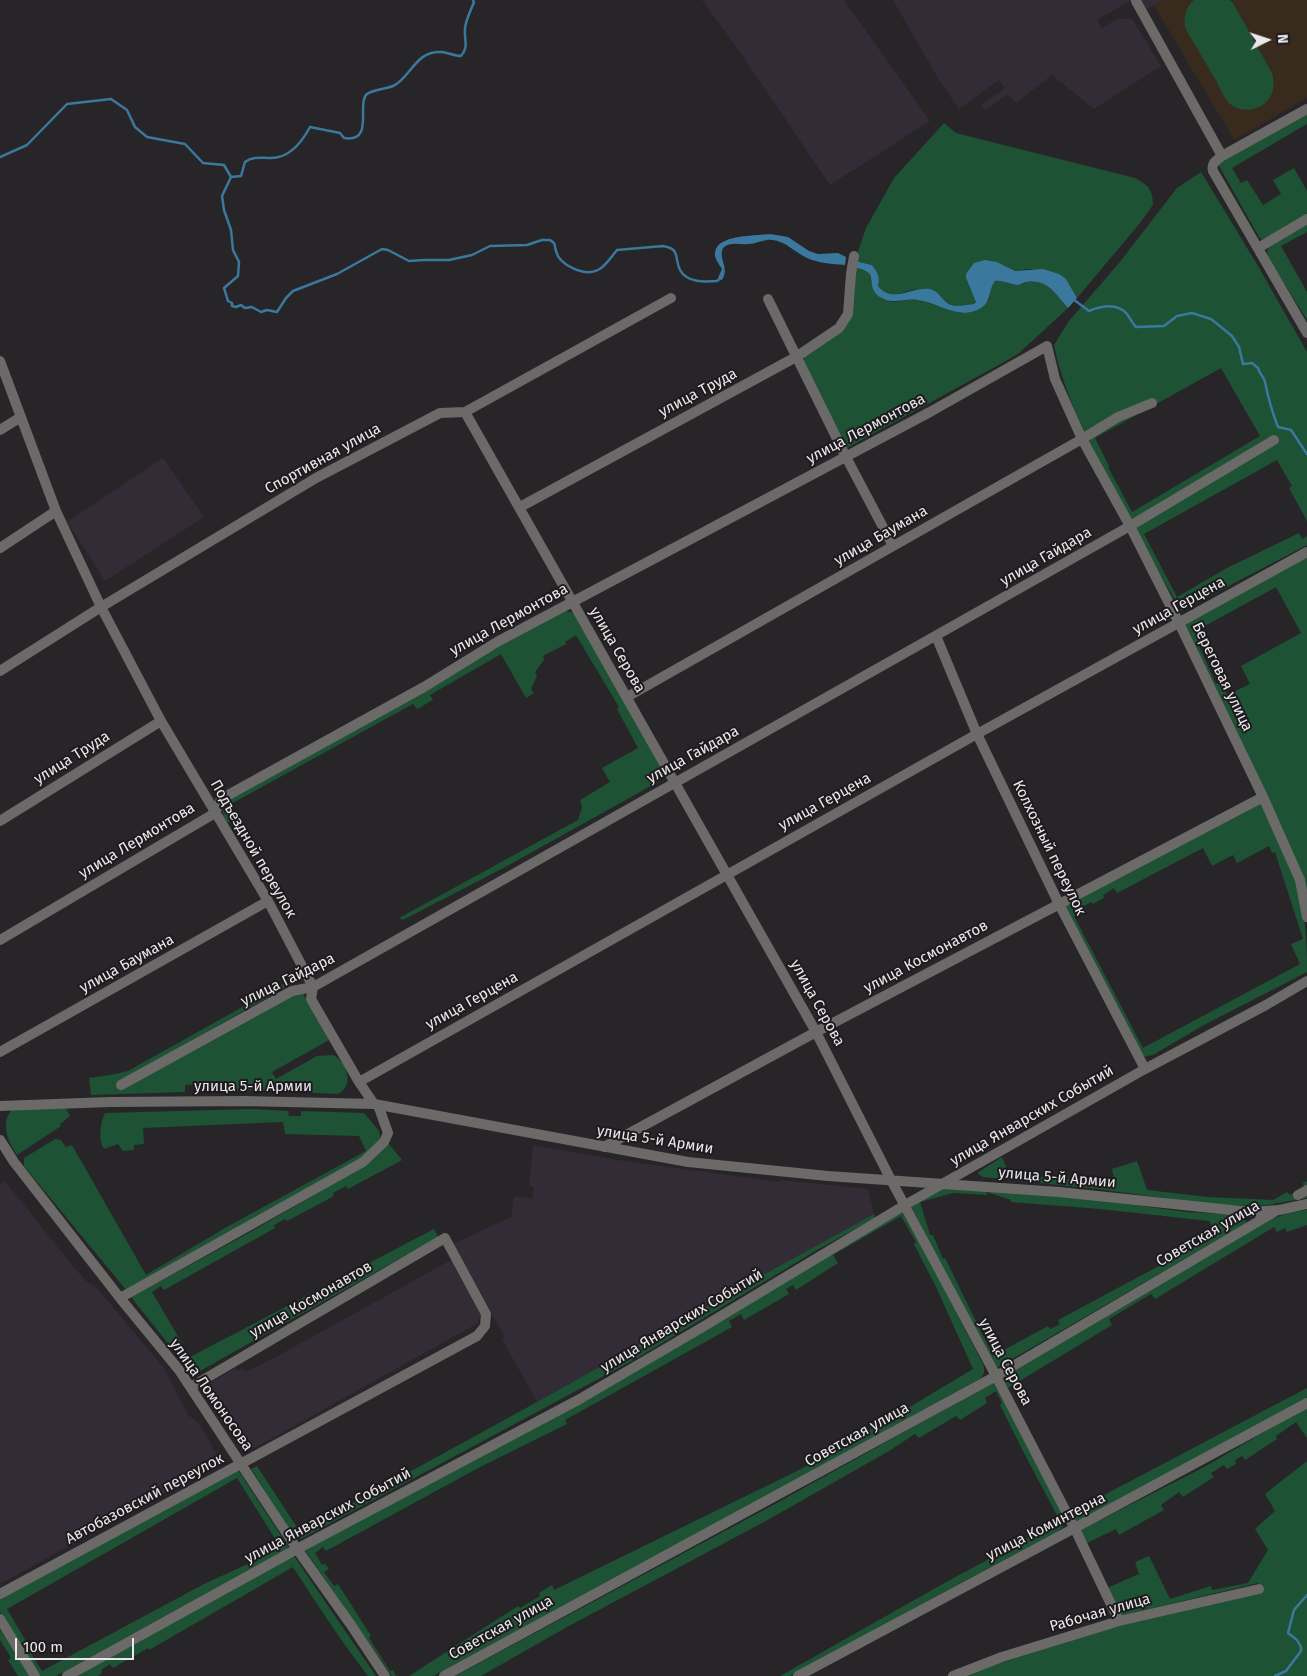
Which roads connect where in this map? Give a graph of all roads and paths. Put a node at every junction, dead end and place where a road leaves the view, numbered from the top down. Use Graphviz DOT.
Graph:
graph roads {
  1 [pos="1136,2"];
  2 [pos="1307,109"];
  3 [pos="1222,156"];
  4 [pos="1307,220"];
  5 [pos="1258,248"];
  6 [pos="854,256"];
  7 [pos="671,298"];
  8 [pos="768,299"];
  9 [pos="1307,333"];
  10 [pos="1047,346"];
  11 [pos="796,357"];
  12 [pos="0,361"];
  13 [pos="1152,403"];
  14 [pos="465,412"];
  15 [pos="21,417"];
  16 [pos="0,430"];
  17 [pos="1082,440"];
  18 [pos="1274,440"];
  19 [pos="846,457"];
  20 [pos="520,507"];
  21 [pos="56,511"];
  22 [pos="1130,526"];
  23 [pos="893,546"];
  24 [pos="0,548"];
  25 [pos="1307,552"];
  26 [pos="572,602"];
  27 [pos="101,607"];
  28 [pos="1180,623"];
  29 [pos="936,636"];
  30 [pos="0,671"];
  31 [pos="627,697"];
  32 [pos="161,721"];
  33 [pos="978,734"];
  34 [pos="675,782"];
  35 [pos="1263,798"];
  36 [pos="215,813"];
  37 [pos="0,821"];
  38 [pos="728,874"];
  39 [pos="268,901"];
  40 [pos="1059,904"];
  41 [pos="1307,917"];
  42 [pos="0,940"];
  43 [pos="1307,981"];
  44 [pos="313,987"];
  45 [pos="816,1032"];
  46 [pos="0,1052"];
  47 [pos="1145,1069"];
  48 [pos="359,1082"];
  49 [pos="121,1085"];
  50 [pos="376,1105"];
  51 [pos="0,1106"];
  52 [pos="0,1140"];
  53 [pos="604,1147"];
  54 [pos="891,1180"];
  55 [pos="943,1184"];
  56 [pos="1307,1204"];
  57 [pos="905,1205"];
  58 [pos="1279,1210"];
  59 [pos="120,1298"];
  60 [pos="485,1326"];
  61 [pos="996,1376"];
  62 [pos="191,1387"];
  63 [pos="1307,1403"];
  64 [pos="241,1465"];
  65 [pos="1075,1529"];
  66 [pos="296,1549"];
  67 [pos="1258,1588"];
  68 [pos="0,1594"];
  69 [pos="0,1619"];
  70 [pos="1119,1621"];
  71 [pos="35,1676"];
  72 [pos="67,1676"];
  73 [pos="385,1676"];
  74 [pos="444,1676"];
  75 [pos="798,1676"];
  76 [pos="953,1676"];
  1 -- 3 [label="street"];
  2 -- 3 [label="street"];
  3 -- 5 [label="street"];
  4 -- 5 [label="street"];
  5 -- 9 [label="street"];
  6 -- 11 [label="street, улица Труда"];
  7 -- 14 [label="street, Спортивная улица"];
  8 -- 11 [label="street"];
  10 -- 17 [label="street, Береговая улица"];
  10 -- 19 [label="street, улица Лермонтова"];
  11 -- 19 [label="street"];
  11 -- 20 [label="street, улица Труда"];
  12 -- 15 [label="street, Подъездной переулок"];
  13 -- 17 [label="street, улица Баумана"];
  14 -- 20 [label="street, улица Серова"];
  14 -- 27 [label="street, Спортивная улица"];
  15 -- 16 [label="street"];
  15 -- 21 [label="street, Подъездной переулок"];
  17 -- 22 [label="street, Береговая улица"];
  17 -- 23 [label="street, улица Баумана"];
  18 -- 22 [label="street, улица Гайдара"];
  19 -- 23 [label="street"];
  19 -- 26 [label="street, улица Лермонтова"];
  20 -- 26 [label="street, улица Серова"];
  21 -- 24 [label="street"];
  21 -- 27 [label="street, Подъездной переулок"];
  22 -- 28 [label="street, Береговая улица"];
  22 -- 29 [label="street, улица Гайдара"];
  23 -- 31 [label="street, улица Баумана"];
  25 -- 28 [label="street, улица Герцена"];
  26 -- 31 [label="street, улица Серова"];
  26 -- 36 [label="street, улица Лермонтова"];
  27 -- 30 [label="street, Спортивная улица"];
  27 -- 32 [label="street, Подъездной переулок"];
  28 -- 33 [label="street, улица Герцена"];
  28 -- 35 [label="street, Береговая улица"];
  29 -- 33 [label="street, Колхозный переулок"];
  29 -- 34 [label="street, улица Гайдара"];
  31 -- 34 [label="street, улица Серова"];
  32 -- 36 [label="street, Подъездной переулок"];
  32 -- 37 [label="street, улица Труда"];
  33 -- 38 [label="street, улица Герцена"];
  33 -- 40 [label="street, Колхозный переулок"];
  34 -- 38 [label="street, улица Серова"];
  34 -- 44 [label="street, улица Гайдара"];
  35 -- 40 [label="street, улица Космонавтов"];
  35 -- 41 [label="street, Береговая улица"];
  36 -- 39 [label="street, Подъездной переулок"];
  36 -- 42 [label="street, улица Лермонтова"];
  38 -- 45 [label="street, улица Серова"];
  38 -- 48 [label="street, улица Герцена"];
  39 -- 44 [label="street, Подъездной переулок"];
  39 -- 46 [label="street, улица Баумана"];
  40 -- 45 [label="street, улица Космонавтов"];
  40 -- 47 [label="street, Колхозный переулок"];
  43 -- 47 [label="street, улица Январских Событий"];
  44 -- 48 [label="street, Подъездной переулок"];
  44 -- 49 [label="street, улица Гайдара"];
  45 -- 53 [label="street, улица Космонавтов"];
  45 -- 54 [label="street, улица Серова"];
  47 -- 55 [label="street, улица Январских Событий"];
  48 -- 50 [label="street, Подъездной переулок"];
  50 -- 51 [label="street, улица 5-й Армии"];
  50 -- 53 [label="street, улица 5-й Армии"];
  50 -- 59 [label="street"];
  52 -- 59 [label="street, улица Ломоносова"];
  53 -- 54 [label="street, улица 5-й Армии"];
  54 -- 55 [label="street, улица 5-й Армии"];
  54 -- 57 [label="street, улица Серова"];
  55 -- 57 [label="street, улица Январских Событий"];
  55 -- 58 [label="street, улица 5-й Армии"];
  56 -- 58 [label="street, улица 5-й Армии"];
  57 -- 61 [label="street, улица Серова"];
  57 -- 66 [label="street, улица Январских Событий"];
  58 -- 61 [label="street, Советская улица"];
  59 -- 62 [label="street, улица Ломоносова"];
  60 -- 62 [label="street, улица Космонавтов"];
  60 -- 64 [label="street, Автобазовский переулок"];
  61 -- 65 [label="street, улица Серова"];
  61 -- 74 [label="street, Советская улица"];
  62 -- 64 [label="street, улица Ломоносова"];
  63 -- 65 [label="street, улица Коминтерна"];
  64 -- 66 [label="street, улица Ломоносова"];
  64 -- 68 [label="street, Автобазовский переулок"];
  65 -- 70 [label="street, улица Серова"];
  65 -- 75 [label="street, улица Коминтерна"];
  66 -- 72 [label="street, улица Январских Событий"];
  66 -- 73 [label="street, улица Ломоносова"];
  67 -- 70 [label="street, Рабочая улица"];
  69 -- 71 [label="street"];
  70 -- 76 [label="street, Рабочая улица"];
}
